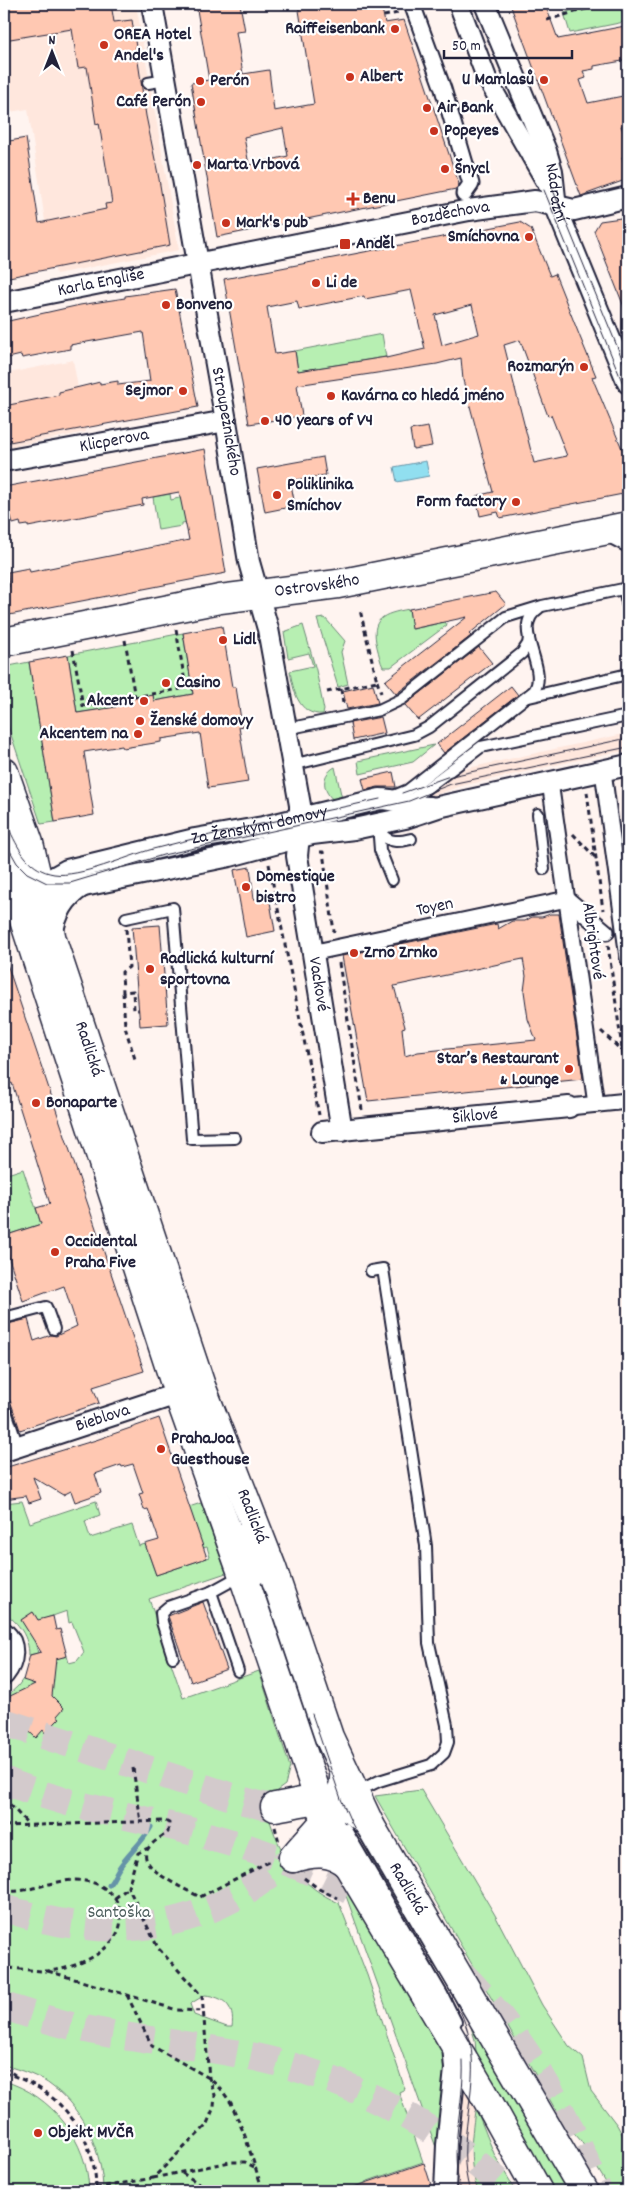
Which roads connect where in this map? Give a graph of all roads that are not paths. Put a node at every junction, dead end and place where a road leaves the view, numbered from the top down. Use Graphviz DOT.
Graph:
graph roads {
  1 [pos="152,4"];
  2 [pos="454,4"];
  3 [pos="463,4"];
  4 [pos="485,4"];
  5 [pos="409,8"];
  6 [pos="464,194"];
  7 [pos="551,195"];
  8 [pos="628,197"];
  9 [pos="198,264"];
  10 [pos="4,302"];
  11 [pos="628,383"];
  12 [pos="226,422"];
  13 [pos="4,461"];
  14 [pos="628,526"];
  15 [pos="599,532"];
  16 [pos="628,547"];
  17 [pos="626,588"];
  18 [pos="258,593"];
  19 [pos="542,606"];
  20 [pos="628,607"];
  21 [pos="529,637"];
  22 [pos="4,642"];
  23 [pos="628,674"];
  24 [pos="526,698"];
  25 [pos="628,716"];
  26 [pos="286,729"];
  27 [pos="292,765"];
  28 [pos="628,765"];
  29 [pos="4,772"];
  30 [pos="594,773"];
  31 [pos="550,782"];
  32 [pos="380,800"];
  33 [pos="406,804"];
  34 [pos="438,807"];
  35 [pos="4,813"];
  36 [pos="538,814"];
  37 [pos="300,817"];
  38 [pos="380,828"];
  39 [pos="320,833"];
  40 [pos="298,838"];
  41 [pos="411,839"];
  42 [pos="29,844"];
  43 [pos="80,866"];
  44 [pos="544,869"];
  45 [pos="392,880"];
  46 [pos="84,886"];
  47 [pos="29,896"];
  48 [pos="567,899"];
  49 [pos="126,918"];
  50 [pos="606,932"];
  51 [pos="311,953"];
  52 [pos="628,958"];
  53 [pos="628,1096"];
  54 [pos="596,1104"];
  55 [pos="569,1107"];
  56 [pos="332,1132"];
  57 [pos="235,1138"];
  58 [pos="140,1242"];
  59 [pos="371,1271"];
  60 [pos="4,1318"];
  61 [pos="54,1329"];
  62 [pos="191,1389"];
  63 [pos="4,1405"];
  64 [pos="11,1449"];
  65 [pos="236,1519"];
  66 [pos="253,1583"];
  67 [pos="210,1592"];
  68 [pos="4,1633"];
  69 [pos="173,1657"];
  70 [pos="238,1671"];
  71 [pos="4,1674"];
  72 [pos="332,1745"];
  73 [pos="333,1799"];
  74 [pos="274,1814"];
  75 [pos="348,1865"];
  76 [pos="457,2050"];
  77 [pos="446,2191"];
  78 [pos="538,2191"];
  79 [pos="584,2191"];
  1 -- 9 [label="street, Stroupežnického"];
  2 -- 7 [label="lane"];
  3 -- 7 [label="lane"];
  4 -- 7 [label="street, Nádražní"];
  5 -- 6 [label="street"];
  7 -- 8 [label="street, Bozděchova"];
  7 -- 9 [label="street, Bozděchova"];
  7 -- 11 [label="street, Nádražní"];
  9 -- 10 [label="street, Karla Engliše"];
  9 -- 12 [label="street, Stroupežnického"];
  12 -- 13 [label="street, Klicperova"];
  12 -- 18 [label="street, Stroupežnického"];
  14 -- 15 [label="main road, Ostrovského"];
  15 -- 16 [label="lane"];
  15 -- 18 [label="main road, Ostrovského"];
  17 -- 19 [label="lane"];
  17 -- 20 [label="lane"];
  18 -- 22 [label="main road, Ostrovského"];
  18 -- 26 [label="street, Stroupežnického"];
  19 -- 21 [label="lane"];
  19 -- 26 [label="lane"];
  21 -- 24 [label="lane"];
  21 -- 27 [label="lane"];
  23 -- 24 [label="lane"];
  24 -- 32 [label="lane"];
  25 -- 33 [label="lane"];
  26 -- 27 [label="street, Stroupežnického"];
  27 -- 37 [label="street, Stroupežnického"];
  28 -- 30 [label="street, Za Ženskými domovy"];
  29 -- 42 [label="main road, Radlická"];
  30 -- 31 [label="street, Za Ženskými domovy"];
  30 -- 52 [label="street, Albrightové"];
  31 -- 34 [label="street, Za Ženskými domovy"];
  31 -- 48 [label="street, Albrightové"];
  32 -- 33 [label="street, Za Ženskými domovy"];
  32 -- 37 [label="street, Za Ženskými domovy"];
  33 -- 34 [label="street, Za Ženskými domovy"];
  33 -- 39 [label="lane"];
  34 -- 38 [label="street, Za Ženskými domovy"];
  35 -- 47 [label="lane"];
  36 -- 44 [label="lane"];
  37 -- 40 [label="street, Stroupežnického"];
  37 -- 43 [label="street, Za Ženskými domovy"];
  38 -- 39 [label="street, Za Ženskými domovy"];
  38 -- 41 [label="lane"];
  38 -- 45 [label="lane"];
  39 -- 40 [label="street, Za Ženskými domovy"];
  40 -- 46 [label="street, Za Ženskými domovy"];
  40 -- 51 [label="street, Vackové"];
  42 -- 43 [label="street"];
  42 -- 47 [label="main road, Radlická"];
  43 -- 47 [label="street"];
  46 -- 47 [label="street, Za Ženskými domovy"];
  46 -- 47 [label="street"];
  47 -- 58 [label="lane"];
  47 -- 62 [label="main road, Radlická"];
  47 -- 62 [label="lane"];
  48 -- 50 [label="street"];
  48 -- 51 [label="street, Toyen"];
  48 -- 54 [label="street, Albrightové"];
  49 -- 57 [label="lane"];
  51 -- 56 [label="street, Vackové"];
  53 -- 54 [label="street, Šiklové"];
  54 -- 55 [label="street, Šiklové"];
  55 -- 56 [label="street, Šiklové"];
  59 -- 73 [label="lane"];
  60 -- 61 [label="lane"];
  62 -- 64 [label="street, Bieblova"];
  62 -- 66 [label="main road, Radlická"];
  62 -- 72 [label="main road, Radlická"];
  62 -- 72 [label="lane"];
  63 -- 64 [label="lane"];
  65 -- 66 [label="lane"];
  66 -- 67 [label="lane"];
  66 -- 73 [label="main road, Radlická"];
  67 -- 69 [label="lane"];
  67 -- 70 [label="lane"];
  68 -- 71 [label="street"];
  72 -- 73 [label="main road, Radlická"];
  73 -- 74 [label="main road"];
  73 -- 75 [label="main road, Radlická"];
  73 -- 75 [label="main road"];
  73 -- 76 [label="lane"];
  73 -- 79 [label="main road, Radlická"];
  75 -- 76 [label="main road, Radlická"];
  76 -- 77 [label="street, Radlická"];
  76 -- 78 [label="main road, Radlická"];
}
